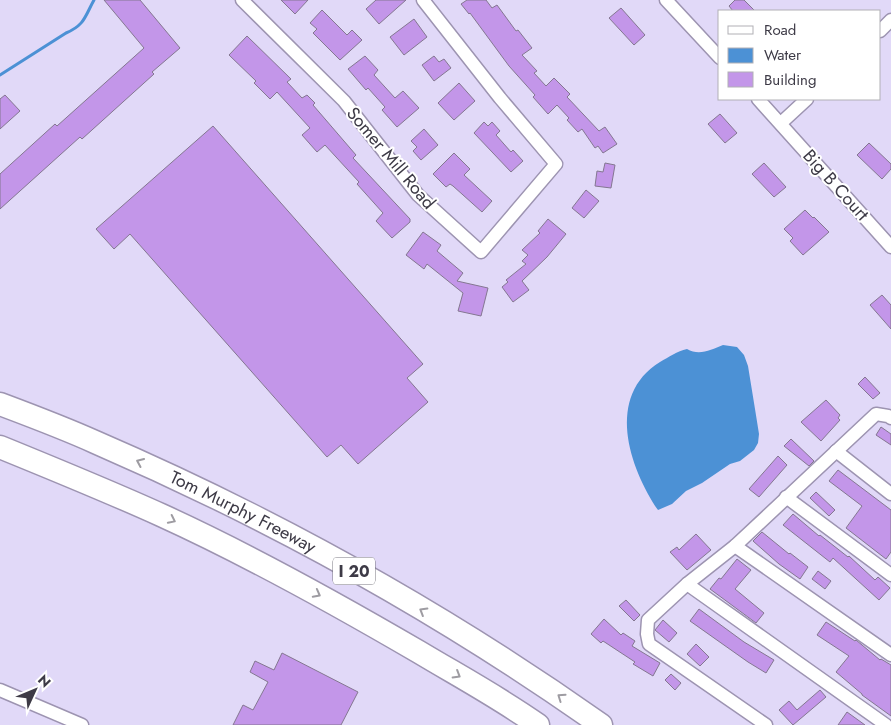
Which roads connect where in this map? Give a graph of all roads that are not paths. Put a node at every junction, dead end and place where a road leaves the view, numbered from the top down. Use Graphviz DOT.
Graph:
graph roads {
  1 [pos="242,0"];
  2 [pos="424,0"];
  3 [pos="666,0"];
  4 [pos="891,20"];
  5 [pos="881,30"];
  6 [pos="718,56"];
  7 [pos="759,100"];
  8 [pos="806,100"];
  9 [pos="781,123"];
  10 [pos="891,246"];
  11 [pos="0,388"];
  12 [pos="0,404"];
  13 [pos="891,418"];
  14 [pos="94,441"];
  15 [pos="0,447"];
  16 [pos="836,451"];
  17 [pos="0,453"];
  18 [pos="63,472"];
  19 [pos="891,494"];
  20 [pos="786,497"];
  21 [pos="735,546"];
  22 [pos="891,576"];
  23 [pos="687,584"];
  24 [pos="891,655"];
  25 [pos="0,690"];
  26 [pos="82,725"];
  27 [pos="538,725"];
  28 [pos="601,725"];
  29 [pos="766,725"];
  30 [pos="886,725"];
  1 -- 2 [label="street, Somer Mill Road"];
  3 -- 6 [label="street"];
  4 -- 5 [label="street"];
  7 -- 9 [label="street, Big B Court"];
  8 -- 9 [label="street"];
  9 -- 10 [label="street, Big B Court"];
  11 -- 14 [label="highway"];
  12 -- 14 [label="highway, Tom Murphy Freeway / I 20"];
  13 -- 16 [label="street"];
  28 -- 14 [label="highway, Tom Murphy Freeway / I 20, one-way"];
  15 -- 18 [label="highway, I 20"];
  16 -- 19 [label="street"];
  16 -- 20 [label="street"];
  17 -- 18 [label="highway"];
  18 -- 27 [label="highway, I 20, one-way"];
  20 -- 21 [label="street"];
  20 -- 22 [label="street"];
  21 -- 23 [label="street"];
  21 -- 24 [label="street"];
  23 -- 29 [label="street"];
  23 -- 30 [label="street"];
  25 -- 26 [label="street"];
}
